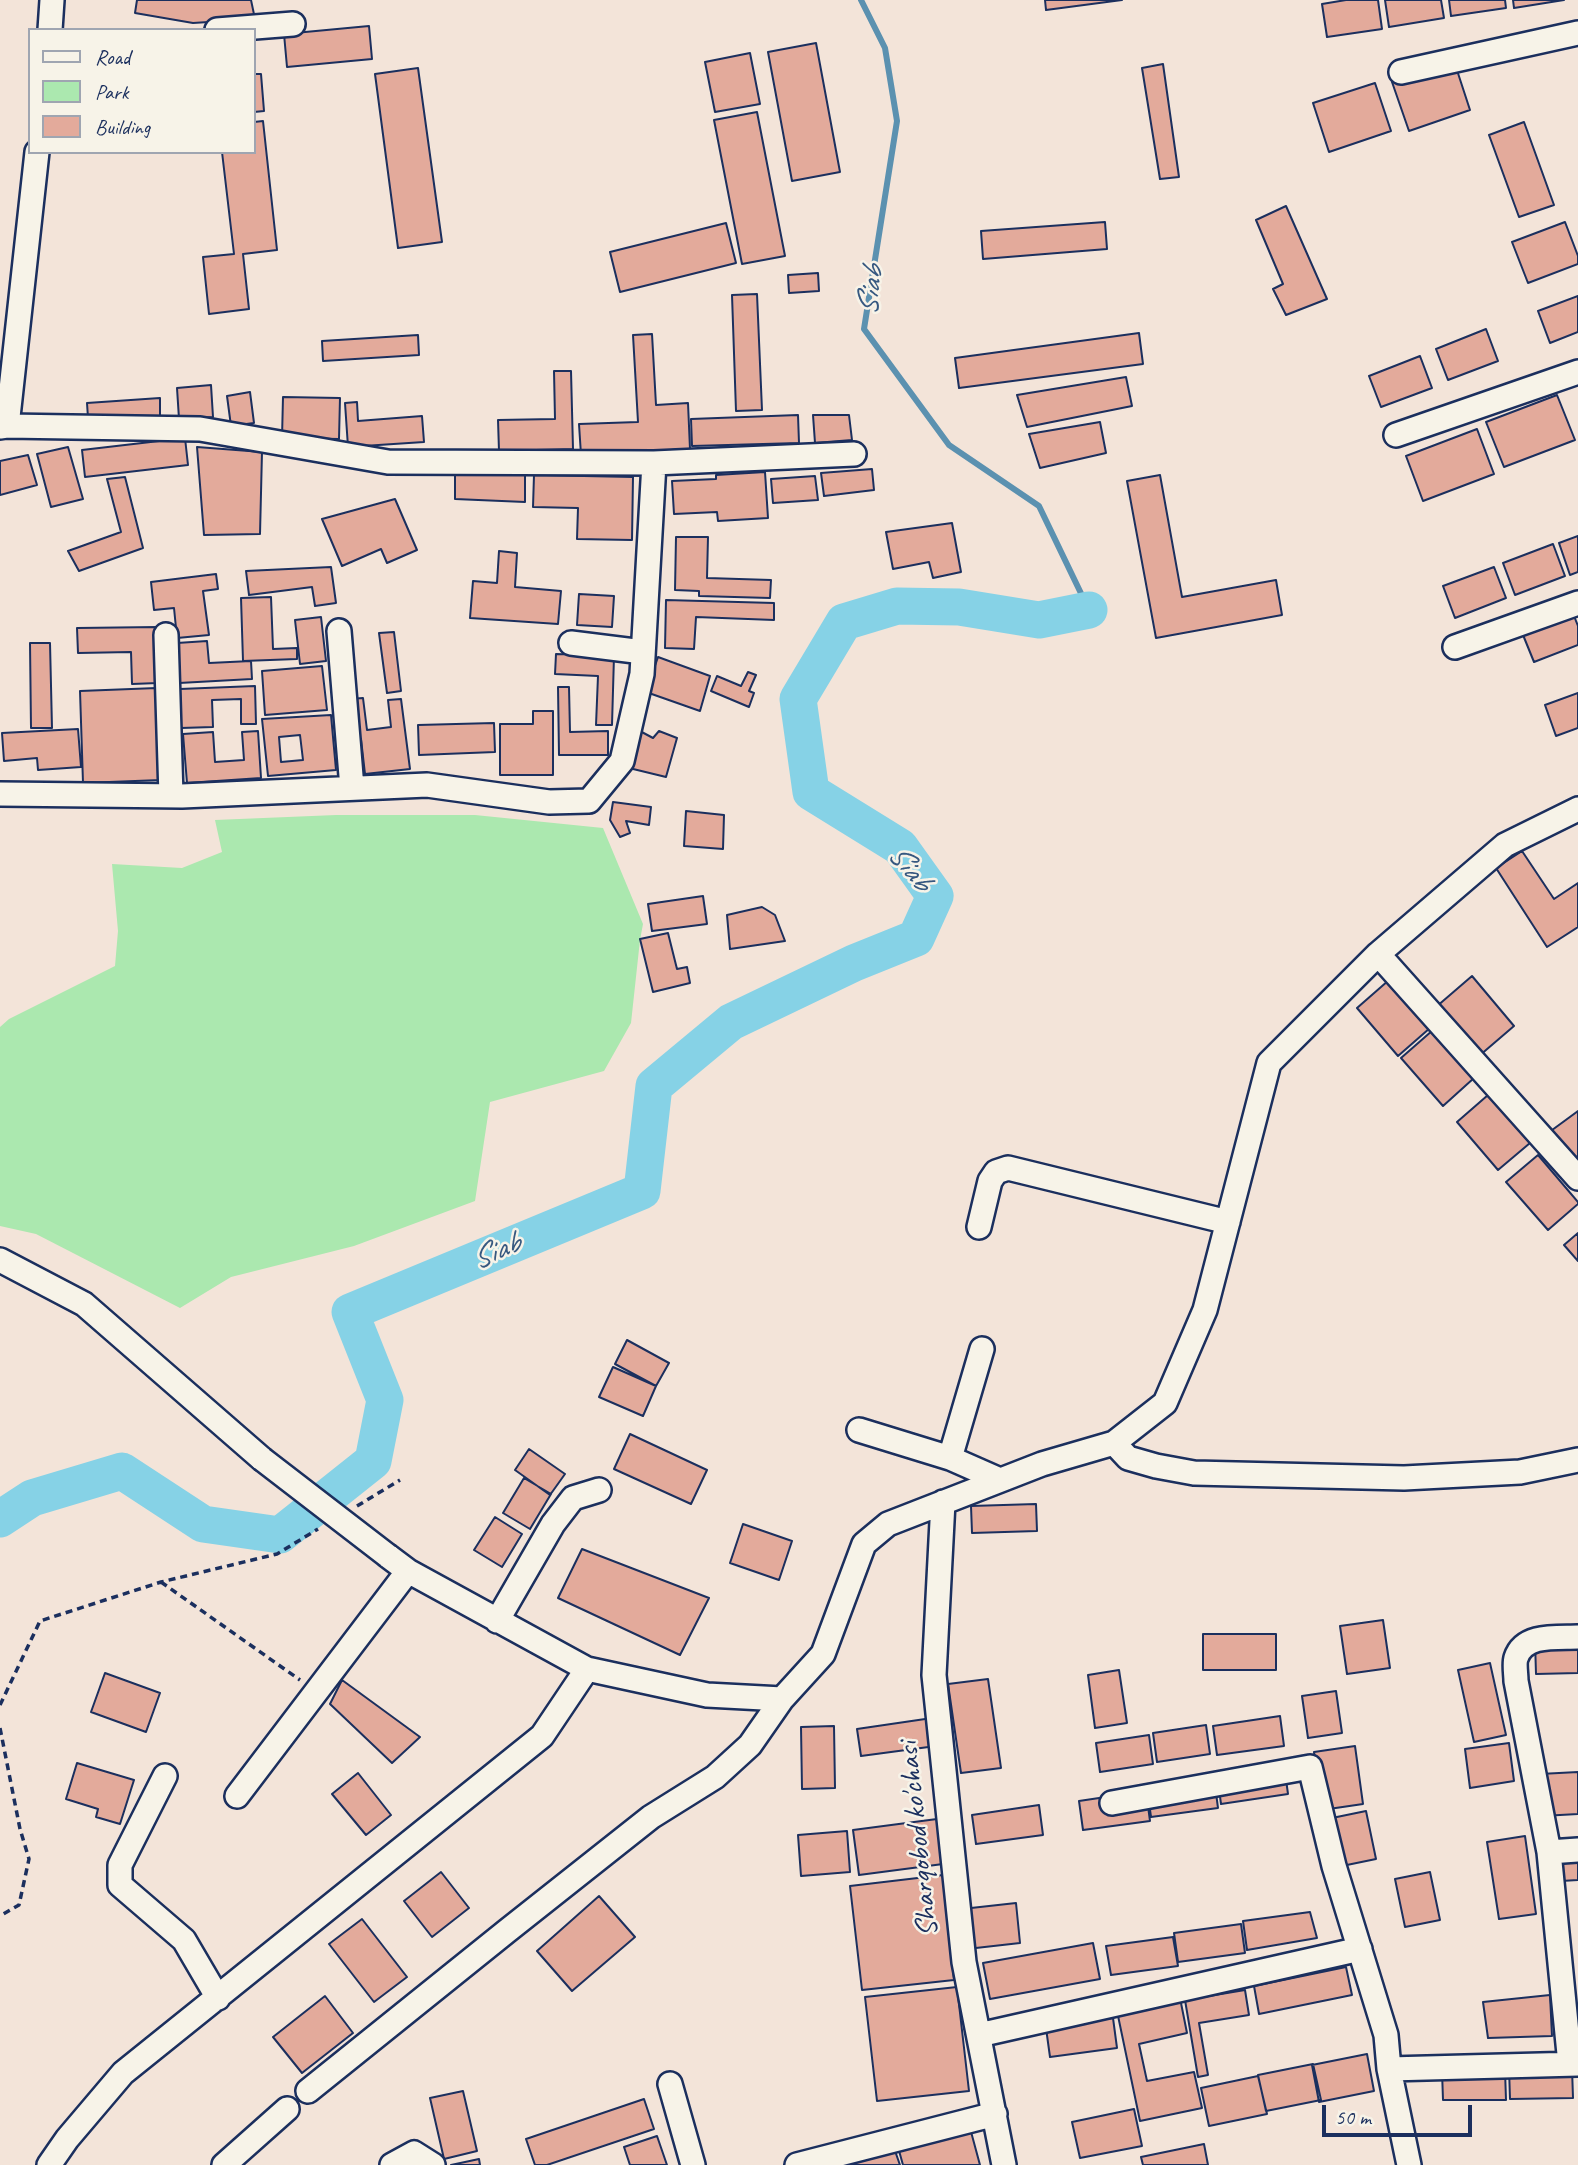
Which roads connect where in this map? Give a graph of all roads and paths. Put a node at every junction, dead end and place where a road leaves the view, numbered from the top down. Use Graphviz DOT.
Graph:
graph roads {
  1 [pos="52,0"];
  2 [pos="293,24"];
  3 [pos="50,28"];
  4 [pos="242,28"];
  5 [pos="1578,33"];
  6 [pos="1401,72"];
  7 [pos="37,154"];
  8 [pos="1578,372"];
  9 [pos="3,426"];
  10 [pos="1396,435"];
  11 [pos="854,454"];
  12 [pos="654,463"];
  13 [pos="1578,603"];
  14 [pos="339,631"];
  15 [pos="166,635"];
  16 [pos="571,643"];
  17 [pos="1455,647"];
  18 [pos="643,652"];
  19 [pos="352,788"];
  20 [pos="0,794"];
  21 [pos="171,796"];
  22 [pos="1578,810"];
  23 [pos="1378,954"];
  24 [pos="1578,1178"];
  25 [pos="1228,1222"];
  26 [pos="979,1227"];
  27 [pos="0,1260"];
  28 [pos="982,1349"];
  29 [pos="859,1430"];
  30 [pos="1114,1443"];
  31 [pos="950,1458"];
  32 [pos="1578,1460"];
  33 [pos="400,1480"];
  34 [pos="1000,1480"];
  35 [pos="599,1490"];
  36 [pos="943,1502"];
  37 [pos="355,1507"];
  38 [pos="322,1527"];
  39 [pos="408,1571"];
  40 [pos="161,1583"];
  41 [pos="497,1621"];
  42 [pos="1578,1637"];
  43 [pos="587,1669"];
  44 [pos="317,1692"];
  45 [pos="782,1699"];
  46 [pos="0,1705"];
  47 [pos="0,1728"];
  48 [pos="165,1776"];
  49 [pos="237,1796"];
  50 [pos="1112,1803"];
  51 [pos="1578,1850"];
  52 [pos="1549,1852"];
  53 [pos="0,1916"];
  54 [pos="1360,1949"];
  55 [pos="218,1997"];
  56 [pos="979,2035"];
  57 [pos="1574,2064"];
  58 [pos="1389,2069"];
  59 [pos="670,2084"];
  60 [pos="308,2091"];
  61 [pos="287,2109"];
  62 [pos="995,2114"];
  63 [pos="49,2165"];
  64 [pos="224,2165"];
  65 [pos="392,2165"];
  66 [pos="433,2165"];
  67 [pos="693,2165"];
  68 [pos="797,2165"];
  69 [pos="1004,2165"];
  70 [pos="1409,2165"];
  1 -- 3 [label="street"];
  2 -- 4 [label="street"];
  5 -- 6 [label="street"];
  7 -- 9 [label="street"];
  8 -- 10 [label="street"];
  9 -- 12 [label="street"];
  11 -- 12 [label="street"];
  12 -- 18 [label="street"];
  13 -- 17 [label="street"];
  14 -- 19 [label="street"];
  15 -- 21 [label="street"];
  16 -- 18 [label="street"];
  18 -- 19 [label="street"];
  19 -- 21 [label="street"];
  20 -- 21 [label="street"];
  22 -- 23 [label="street"];
  23 -- 24 [label="street"];
  23 -- 25 [label="street"];
  25 -- 26 [label="street"];
  25 -- 30 [label="street"];
  27 -- 39 [label="street, bridge"];
  28 -- 31 [label="street"];
  29 -- 31 [label="street"];
  30 -- 32 [label="street"];
  30 -- 34 [label="street"];
  31 -- 34 [label="street"];
  33 -- 37 [label="path"];
  34 -- 36 [label="street"];
  35 -- 41 [label="street"];
  36 -- 45 [label="street"];
  36 -- 56 [label="street, Sharqobod ko'chasi"];
  38 -- 40 [label="path"];
  39 -- 41 [label="street"];
  39 -- 44 [label="street"];
  40 -- 44 [label="path"];
  40 -- 46 [label="path"];
  41 -- 43 [label="street"];
  42 -- 52 [label="street"];
  43 -- 45 [label="street"];
  43 -- 55 [label="street"];
  44 -- 49 [label="street"];
  45 -- 60 [label="street"];
  47 -- 53 [label="path"];
  48 -- 55 [label="street"];
  50 -- 54 [label="street"];
  51 -- 52 [label="street"];
  52 -- 57 [label="street"];
  54 -- 56 [label="street"];
  54 -- 58 [label="street"];
  55 -- 63 [label="street"];
  56 -- 62 [label="street, Sharqobod ko'chasi"];
  57 -- 58 [label="street"];
  58 -- 70 [label="street"];
  59 -- 67 [label="street"];
  61 -- 64 [label="street"];
  62 -- 68 [label="street"];
  62 -- 69 [label="street, Sharqobod ko'chasi"];
  65 -- 66 [label="street"];
}
